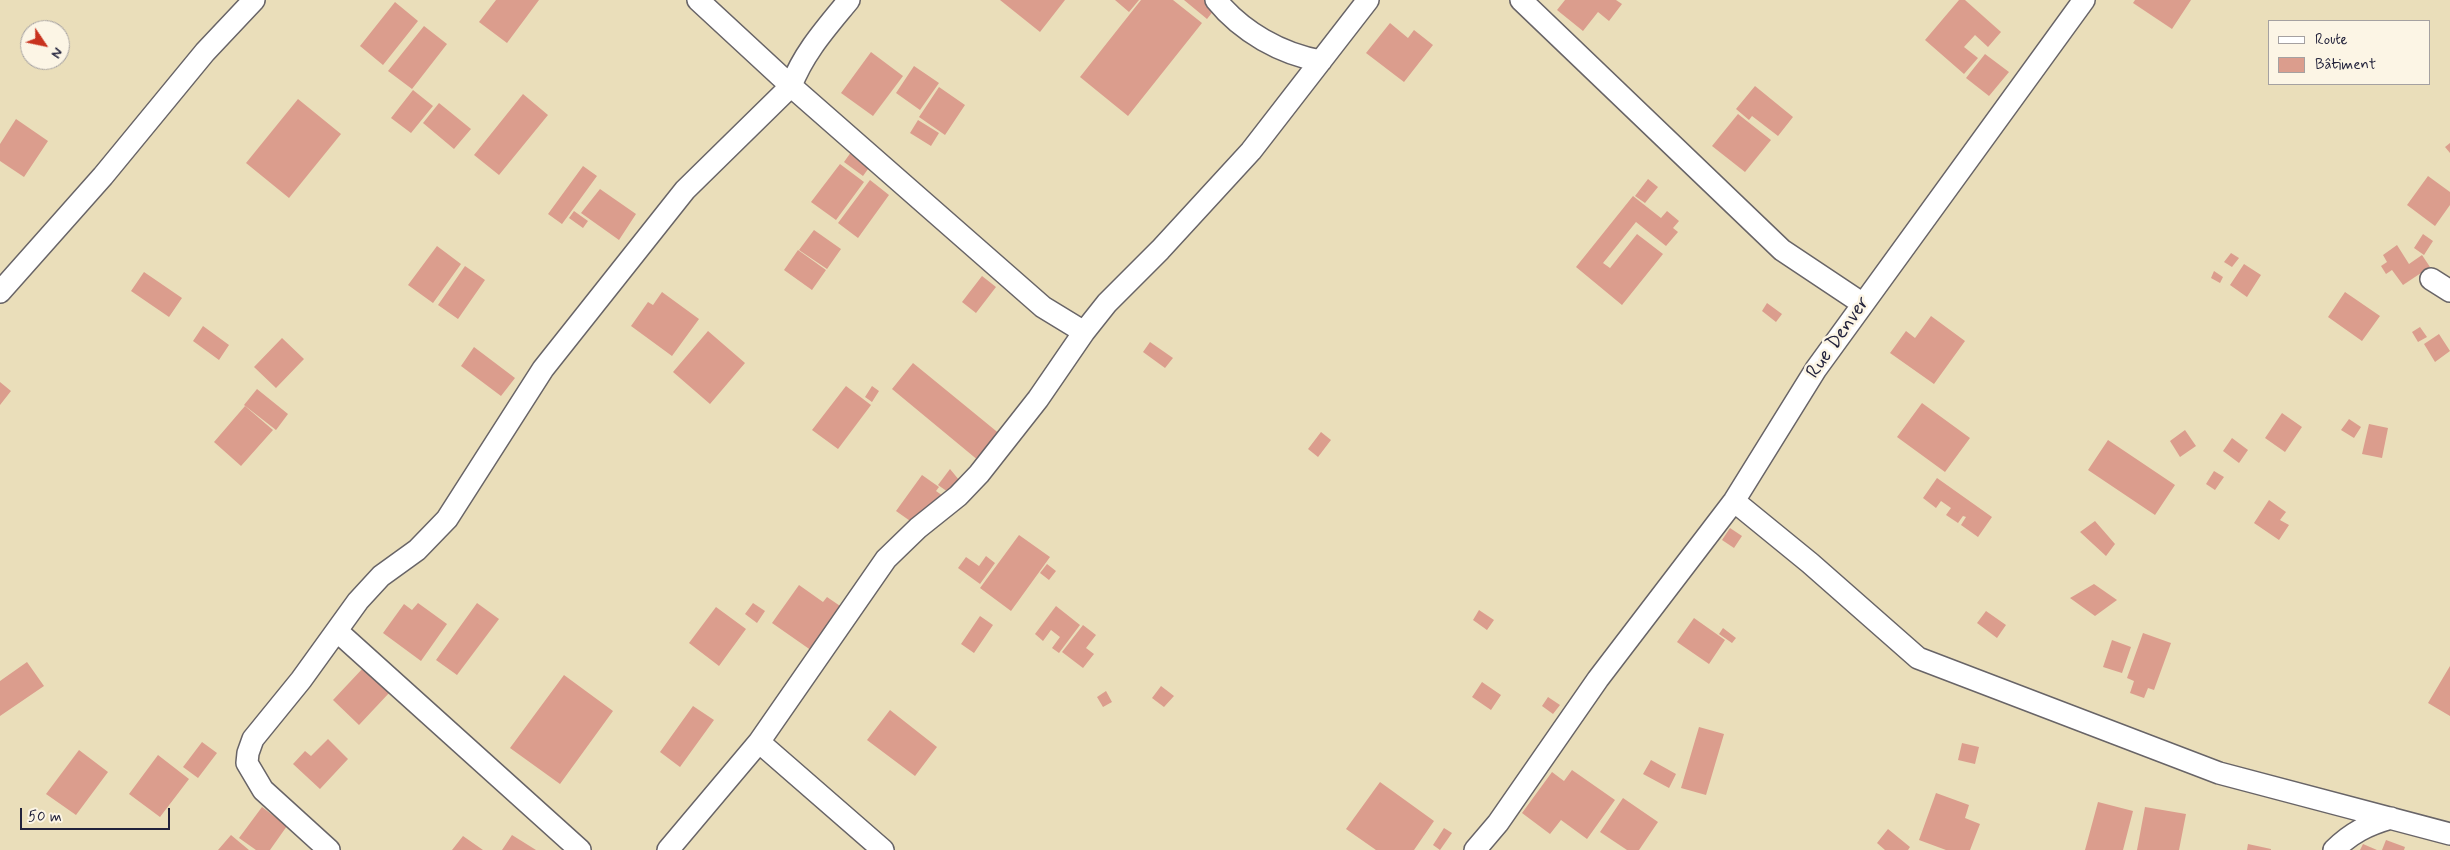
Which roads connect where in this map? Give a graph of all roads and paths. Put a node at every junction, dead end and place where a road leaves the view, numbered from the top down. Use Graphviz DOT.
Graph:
graph roads {
  1 [pos="254,0"];
  2 [pos="698,0"];
  3 [pos="849,0"];
  4 [pos="1216,0"];
  5 [pos="1368,0"];
  6 [pos="1521,0"];
  7 [pos="2084,0"];
  8 [pos="1322,61"];
  9 [pos="791,86"];
  10 [pos="2431,279"];
  11 [pos="2450,291"];
  12 [pos="0,292"];
  13 [pos="1863,304"];
  14 [pos="1084,332"];
  15 [pos="1734,501"];
  16 [pos="337,631"];
  17 [pos="759,742"];
  18 [pos="2390,818"];
  19 [pos="2450,834"];
  20 [pos="329,850"];
  21 [pos="580,850"];
  22 [pos="668,850"];
  23 [pos="884,850"];
  24 [pos="1474,850"];
  25 [pos="2334,850"];
  1 -- 12 [label="street"];
  2 -- 9 [label="street"];
  3 -- 9 [label="street"];
  4 -- 8 [label="street"];
  5 -- 8 [label="street"];
  6 -- 13 [label="street"];
  7 -- 13 [label="street, Rue Denver"];
  8 -- 14 [label="street"];
  9 -- 14 [label="street"];
  9 -- 16 [label="street"];
  10 -- 11 [label="street"];
  13 -- 15 [label="street, Rue Denver"];
  14 -- 17 [label="street"];
  15 -- 18 [label="street"];
  15 -- 24 [label="street, Rue Denver"];
  16 -- 20 [label="street"];
  16 -- 21 [label="street"];
  17 -- 22 [label="street"];
  17 -- 23 [label="street"];
  18 -- 19 [label="street"];
  18 -- 25 [label="street"];
}
